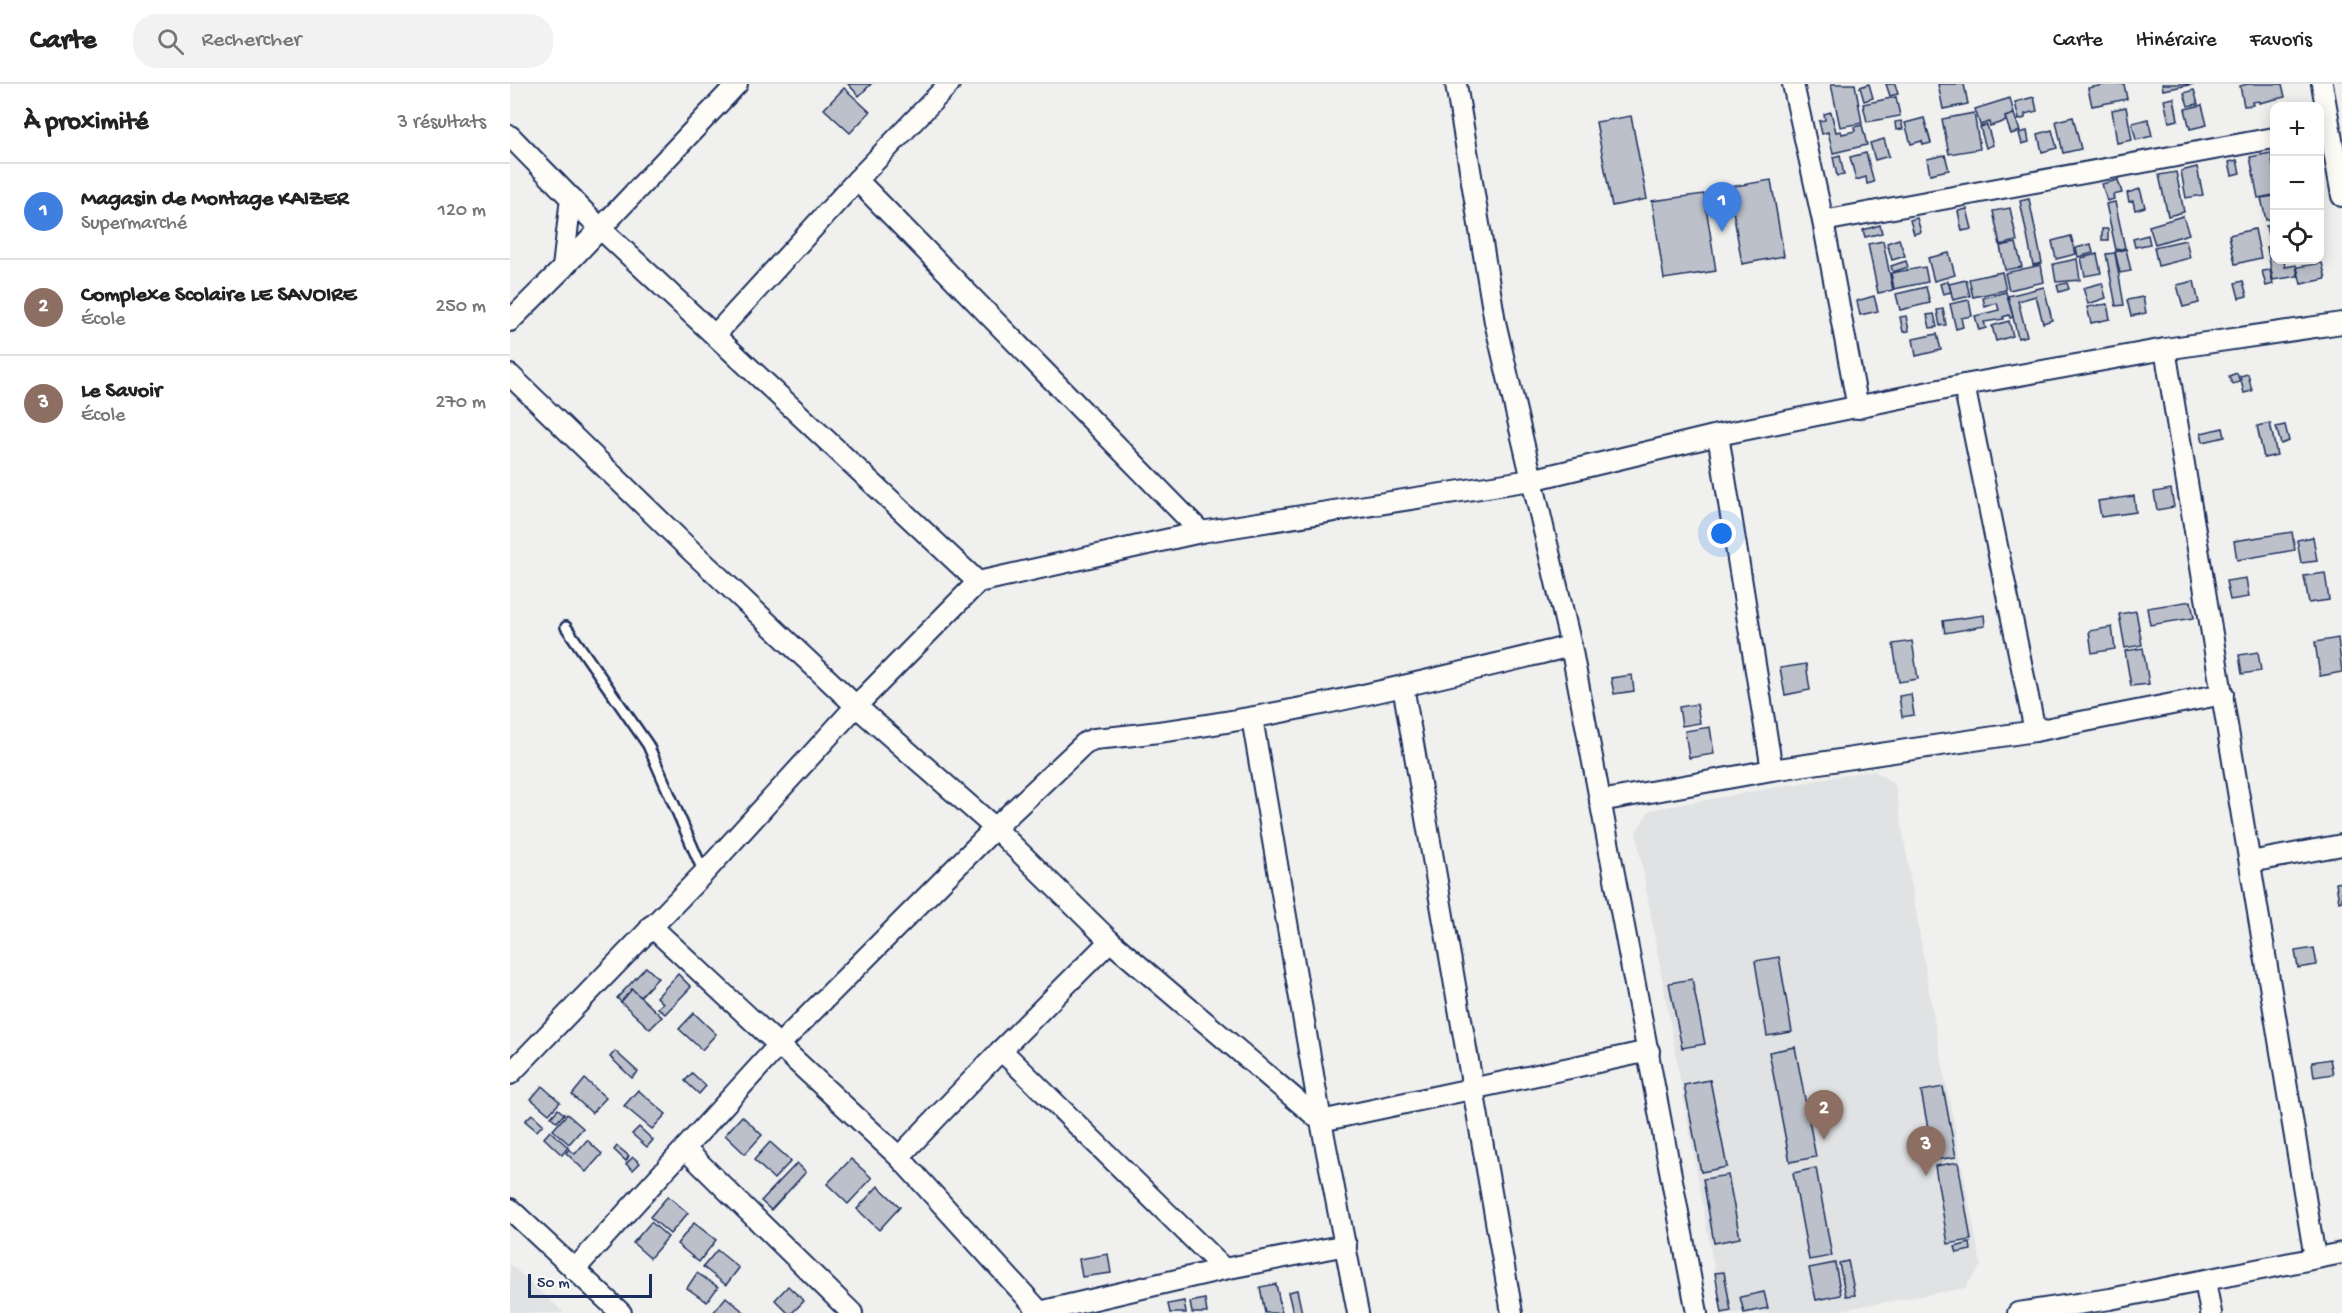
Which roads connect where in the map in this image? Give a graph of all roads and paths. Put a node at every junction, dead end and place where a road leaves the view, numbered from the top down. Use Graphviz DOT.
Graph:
graph roads {
  1 [pos="736,84"];
  2 [pos="949,84"];
  3 [pos="1456,84"];
  4 [pos="1793,84"];
  5 [pos="2322,84"];
  6 [pos="2331,128"];
  7 [pos="510,136"];
  8 [pos="2270,139"];
  9 [pos="857,180"];
  10 [pos="2342,196"];
  11 [pos="571,197"];
  12 [pos="1823,221"];
  13 [pos="600,228"];
  14 [pos="563,268"];
  15 [pos="510,321"];
  16 [pos="2342,323"];
  17 [pos="715,335"];
  18 [pos="2165,349"];
  19 [pos="510,375"];
  20 [pos="1964,386"];
  21 [pos="1858,408"];
  22 [pos="1718,435"];
  23 [pos="1531,480"];
  24 [pos="1201,532"];
  25 [pos="978,582"];
  26 [pos="566,627"];
  27 [pos="1571,646"];
  28 [pos="1403,686"];
  29 [pos="2223,694"];
  30 [pos="856,706"];
  31 [pos="1252,718"];
  32 [pos="2035,731"];
  33 [pos="1772,770"];
  34 [pos="1600,801"];
  35 [pos="995,828"];
  36 [pos="2342,845"];
  37 [pos="2250,862"];
  38 [pos="704,873"];
  39 [pos="651,926"];
  40 [pos="1110,941"];
  41 [pos="778,1046"];
  42 [pos="1001,1050"];
  43 [pos="1649,1051"];
  44 [pos="510,1074"];
  45 [pos="1475,1089"];
  46 [pos="1321,1121"];
  47 [pos="686,1149"];
  48 [pos="899,1157"];
  49 [pos="510,1209"];
  50 [pos="1346,1245"];
  51 [pos="2342,1253"];
  52 [pos="2315,1258"];
  53 [pos="1224,1269"];
  54 [pos="574,1270"];
  55 [pos="2205,1281"];
  56 [pos="621,1313"];
  57 [pos="852,1313"];
  58 [pos="1037,1313"];
  59 [pos="1358,1313"];
  60 [pos="1512,1313"];
  61 [pos="1697,1313"];
  62 [pos="2019,1313"];
  63 [pos="2211,1313"];
  1 -- 13 [label="street"];
  2 -- 9 [label="street"];
  3 -- 23 [label="street"];
  4 -- 12 [label="street"];
  5 -- 6 [label="street"];
  6 -- 10 [label="street"];
  7 -- 11 [label="street"];
  8 -- 12 [label="street"];
  9 -- 17 [label="street"];
  9 -- 24 [label="street"];
  11 -- 13 [label="street"];
  11 -- 14 [label="street"];
  12 -- 21 [label="street"];
  13 -- 14 [label="street"];
  13 -- 17 [label="street"];
  14 -- 15 [label="street"];
  16 -- 18 [label="street"];
  17 -- 25 [label="street"];
  18 -- 20 [label="street"];
  18 -- 29 [label="street"];
  19 -- 30 [label="street"];
  20 -- 21 [label="street"];
  20 -- 32 [label="street"];
  21 -- 22 [label="street"];
  22 -- 23 [label="street"];
  22 -- 33 [label="street"];
  23 -- 24 [label="street"];
  23 -- 27 [label="street"];
  24 -- 25 [label="street"];
  25 -- 30 [label="street"];
  26 -- 38 [label="lane"];
  27 -- 28 [label="street"];
  27 -- 34 [label="street"];
  28 -- 31 [label="street"];
  28 -- 45 [label="street"];
  29 -- 32 [label="street"];
  29 -- 37 [label="street"];
  30 -- 35 [label="street"];
  30 -- 38 [label="street"];
  31 -- 35 [label="street"];
  31 -- 46 [label="street"];
  32 -- 33 [label="street"];
  33 -- 34 [label="street"];
  34 -- 43 [label="street"];
  35 -- 40 [label="street"];
  35 -- 41 [label="street"];
  36 -- 37 [label="street"];
  37 -- 52 [label="street"];
  38 -- 39 [label="street"];
  39 -- 41 [label="street"];
  39 -- 44 [label="street"];
  40 -- 42 [label="street"];
  40 -- 46 [label="street"];
  41 -- 47 [label="street"];
  41 -- 48 [label="street"];
  42 -- 48 [label="street"];
  42 -- 53 [label="street"];
  43 -- 45 [label="street"];
  43 -- 61 [label="street"];
  45 -- 46 [label="street"];
  45 -- 60 [label="street"];
  46 -- 50 [label="street"];
  47 -- 54 [label="street"];
  47 -- 57 [label="street"];
  48 -- 58 [label="street"];
  49 -- 54 [label="street"];
  50 -- 53 [label="street"];
  50 -- 59 [label="street"];
  51 -- 52 [label="street"];
  52 -- 55 [label="street"];
  53 -- 58 [label="street"];
  54 -- 56 [label="street"];
  55 -- 62 [label="street"];
  55 -- 63 [label="street"];
}
